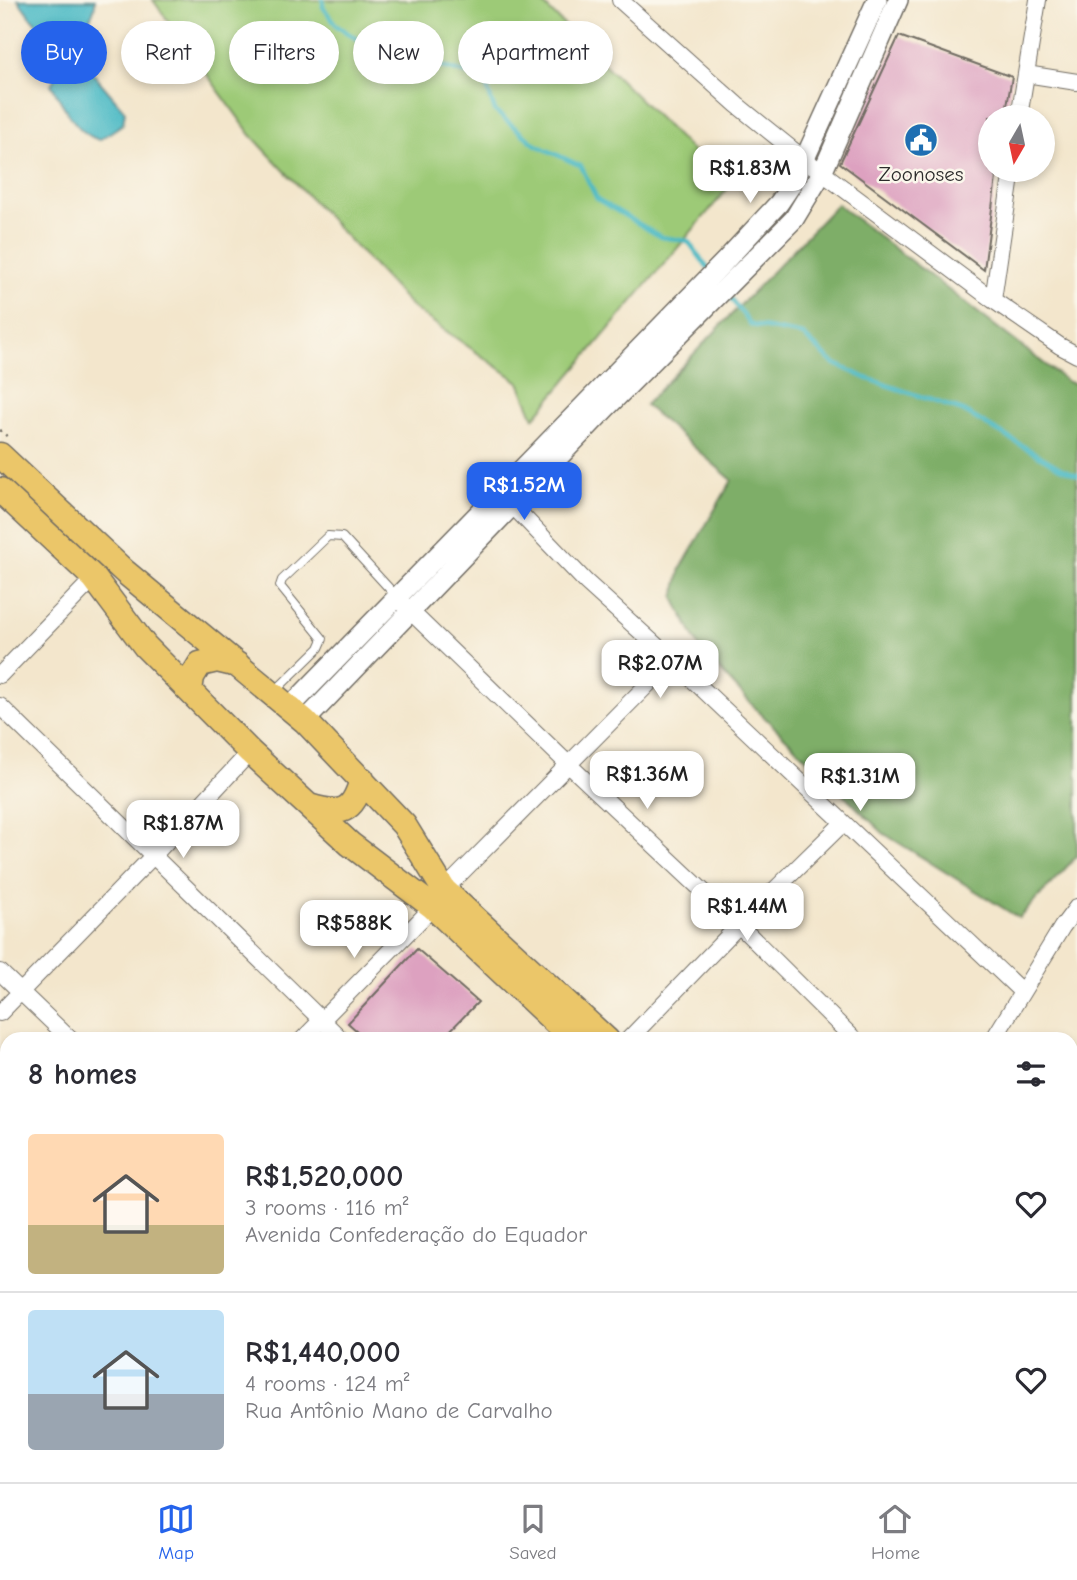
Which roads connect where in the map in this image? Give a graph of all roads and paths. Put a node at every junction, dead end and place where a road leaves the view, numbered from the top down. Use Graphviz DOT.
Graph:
graph roads {
  1 [pos="620,0"];
  2 [pos="877,0"];
  3 [pos="898,0"];
  4 [pos="1038,0"];
  5 [pos="1026,74"];
  6 [pos="1077,82"];
  7 [pos="1021,105"];
  8 [pos="827,110"];
  9 [pos="846,119"];
  10 [pos="804,159"];
  11 [pos="823,171"];
  12 [pos="1010,182"];
  13 [pos="718,282"];
  14 [pos="993,300"];
  15 [pos="1077,355"];
  16 [pos="0,455"];
  17 [pos="0,490"];
  18 [pos="499,511"];
  19 [pos="94,578"];
  20 [pos="404,604"];
  21 [pos="672,660"];
  22 [pos="239,665"];
  23 [pos="0,675"];
  24 [pos="190,691"];
  25 [pos="0,706"];
  26 [pos="289,707"];
  27 [pos="250,752"];
  28 [pos="569,765"];
  29 [pos="362,779"];
  30 [pos="309,806"];
  31 [pos="843,822"];
  32 [pos="153,856"];
  33 [pos="439,899"];
  34 [pos="1077,907"];
  35 [pos="739,925"];
  36 [pos="0,972"];
  37 [pos="20,992"];
  38 [pos="1022,992"];
  39 [pos="0,1013"];
  40 [pos="321,1020"];
  41 [pos="62,1032"];
  42 [pos="310,1032"];
  43 [pos="334,1032"];
  44 [pos="566,1032"];
  45 [pos="597,1032"];
  46 [pos="636,1032"];
  47 [pos="847,1032"];
  48 [pos="1001,1032"];
  1 -- 10 [label="street"];
  2 -- 8 [label="street"];
  3 -- 9 [label="street"];
  4 -- 5 [label="street"];
  5 -- 6 [label="street"];
  5 -- 7 [label="street"];
  8 -- 9 [label="street"];
  8 -- 10 [label="street"];
  9 -- 11 [label="street"];
  10 -- 11 [label="street"];
  10 -- 13 [label="street"];
  11 -- 13 [label="street"];
  11 -- 14 [label="street"];
  12 -- 14 [label="street"];
  13 -- 18 [label="street"];
  13 -- 18 [label="street"];
  14 -- 15 [label="street"];
  16 -- 22 [label="main road"];
  17 -- 19 [label="main road"];
  18 -- 20 [label="street"];
  18 -- 21 [label="street"];
  19 -- 23 [label="street"];
  19 -- 24 [label="main road"];
  20 -- 26 [label="street"];
  20 -- 26 [label="lane"];
  20 -- 28 [label="street"];
  21 -- 28 [label="street"];
  21 -- 31 [label="street"];
  22 -- 24 [label="main road"];
  22 -- 26 [label="main road"];
  24 -- 27 [label="main road"];
  25 -- 32 [label="street"];
  26 -- 29 [label="main road"];
  27 -- 30 [label="main road"];
  27 -- 32 [label="street"];
  28 -- 33 [label="street"];
  28 -- 35 [label="street"];
  29 -- 30 [label="main road"];
  29 -- 33 [label="main road"];
  30 -- 33 [label="main road"];
  31 -- 35 [label="street"];
  31 -- 38 [label="street"];
  32 -- 37 [label="street"];
  32 -- 40 [label="street"];
  33 -- 40 [label="street"];
  33 -- 44 [label="main road"];
  33 -- 45 [label="main road"];
  34 -- 38 [label="street"];
  35 -- 46 [label="street"];
  35 -- 47 [label="street"];
  36 -- 37 [label="street"];
  37 -- 39 [label="street"];
  37 -- 41 [label="street"];
  38 -- 48 [label="street"];
  40 -- 42 [label="street"];
  40 -- 43 [label="street"];
}
